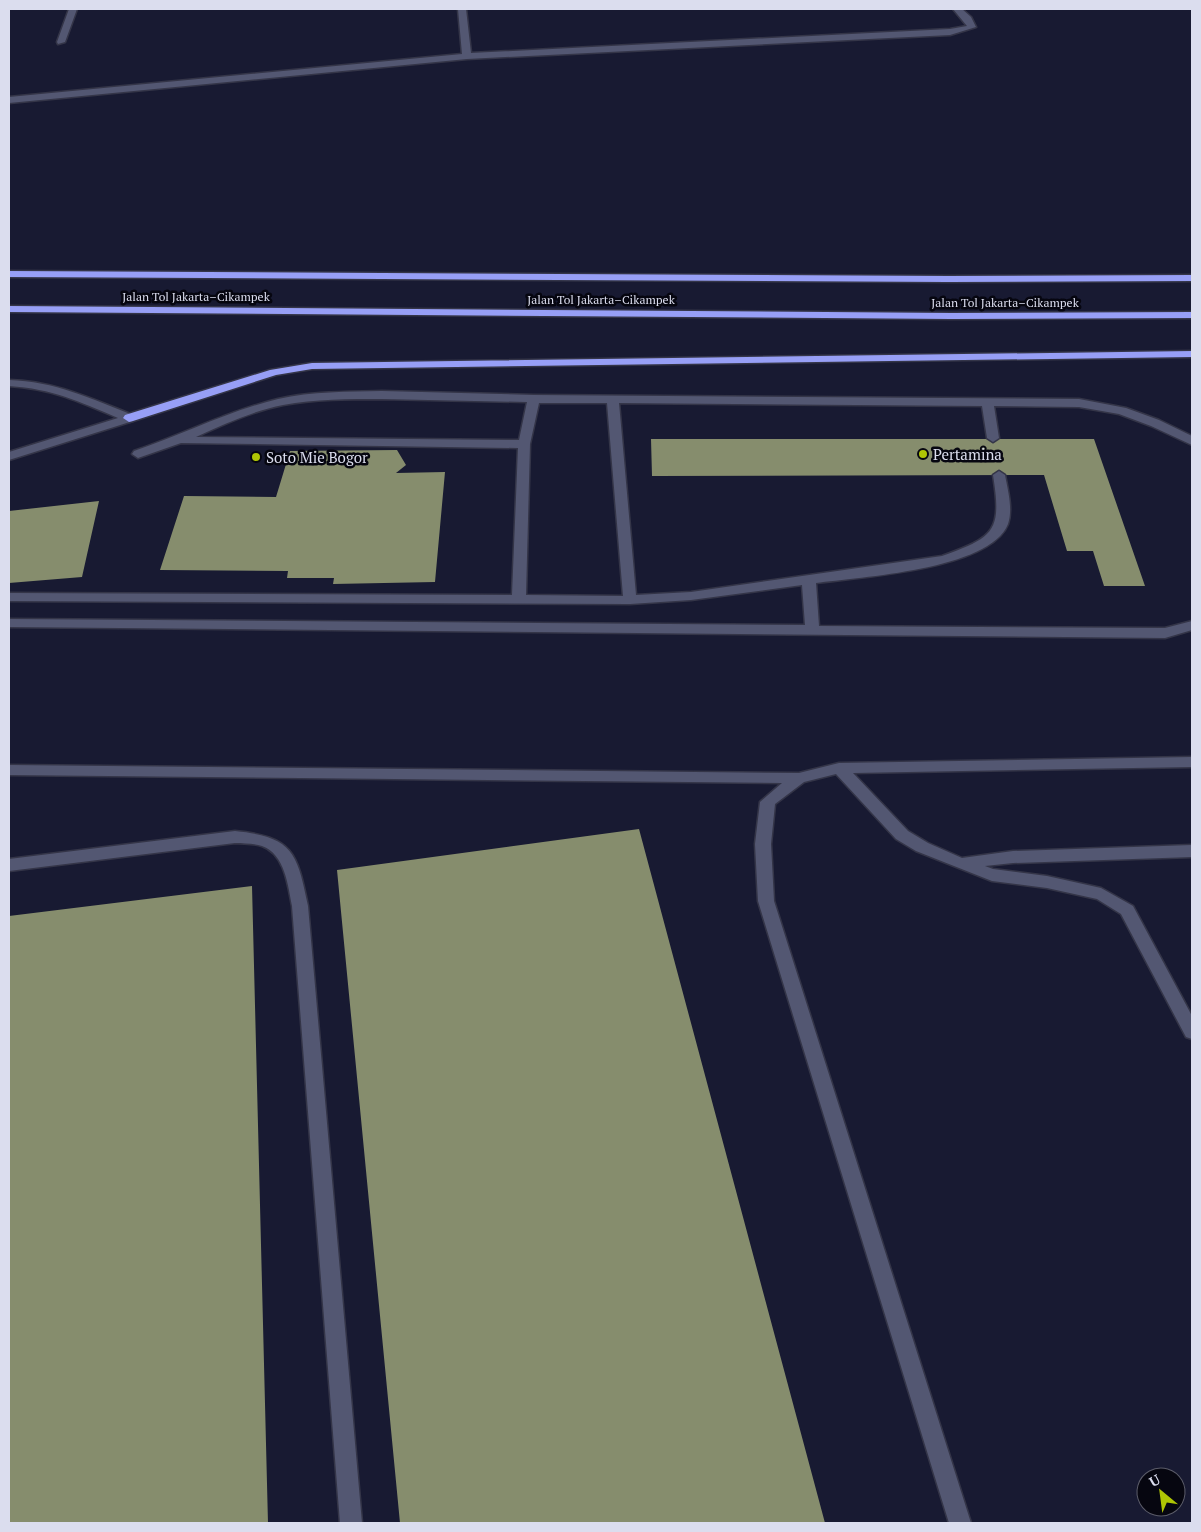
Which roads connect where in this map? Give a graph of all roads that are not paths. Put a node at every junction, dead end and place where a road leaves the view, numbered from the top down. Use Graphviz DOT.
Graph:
graph roads {
  1 [pos="73,9"];
  2 [pos="462,9"];
  3 [pos="957,9"];
  4 [pos="61,42"];
  5 [pos="467,56"];
  6 [pos="9,100"];
  7 [pos="9,274"];
  8 [pos="1192,278"];
  9 [pos="9,309"];
  10 [pos="1192,315"];
  11 [pos="1192,354"];
  12 [pos="9,383"];
  13 [pos="534,399"];
  14 [pos="613,399"];
  15 [pos="987,402"];
  16 [pos="130,418"];
  17 [pos="993,438"];
  18 [pos="179,440"];
  19 [pos="1192,441"];
  20 [pos="524,444"];
  21 [pos="138,454"];
  22 [pos="9,456"];
  23 [pos="999,475"];
  24 [pos="808,582"];
  25 [pos="9,597"];
  26 [pos="519,598"];
  27 [pos="630,600"];
  28 [pos="9,623"];
  29 [pos="1192,625"];
  30 [pos="812,630"];
  31 [pos="1192,762"];
  32 [pos="839,768"];
  33 [pos="9,770"];
  34 [pos="799,778"];
  35 [pos="1192,850"];
  36 [pos="959,864"];
  37 [pos="9,865"];
  38 [pos="1192,1032"];
  39 [pos="351,1523"];
  40 [pos="960,1523"];
  1 -- 4 [label="street"];
  2 -- 5 [label="street"];
  3 -- 5 [label="street"];
  5 -- 6 [label="street"];
  7 -- 8 [label="highway, Jalan Tol Jakarta–Cikampek"];
  9 -- 10 [label="highway, Jalan Tol Jakarta–Cikampek"];
  11 -- 16 [label="highway"];
  12 -- 16 [label="street"];
  13 -- 14 [label="street"];
  13 -- 18 [label="street"];
  13 -- 20 [label="street"];
  14 -- 15 [label="street"];
  14 -- 27 [label="street"];
  15 -- 17 [label="street"];
  15 -- 19 [label="street"];
  16 -- 22 [label="street"];
  18 -- 20 [label="street"];
  18 -- 21 [label="street"];
  20 -- 26 [label="street"];
  23 -- 24 [label="street"];
  24 -- 27 [label="street"];
  24 -- 30 [label="street"];
  25 -- 26 [label="street"];
  26 -- 27 [label="street"];
  28 -- 30 [label="street"];
  29 -- 30 [label="street"];
  31 -- 32 [label="street"];
  32 -- 34 [label="street"];
  32 -- 36 [label="street"];
  33 -- 34 [label="street"];
  34 -- 40 [label="street"];
  35 -- 36 [label="street"];
  36 -- 38 [label="street"];
  37 -- 39 [label="street"];
}
